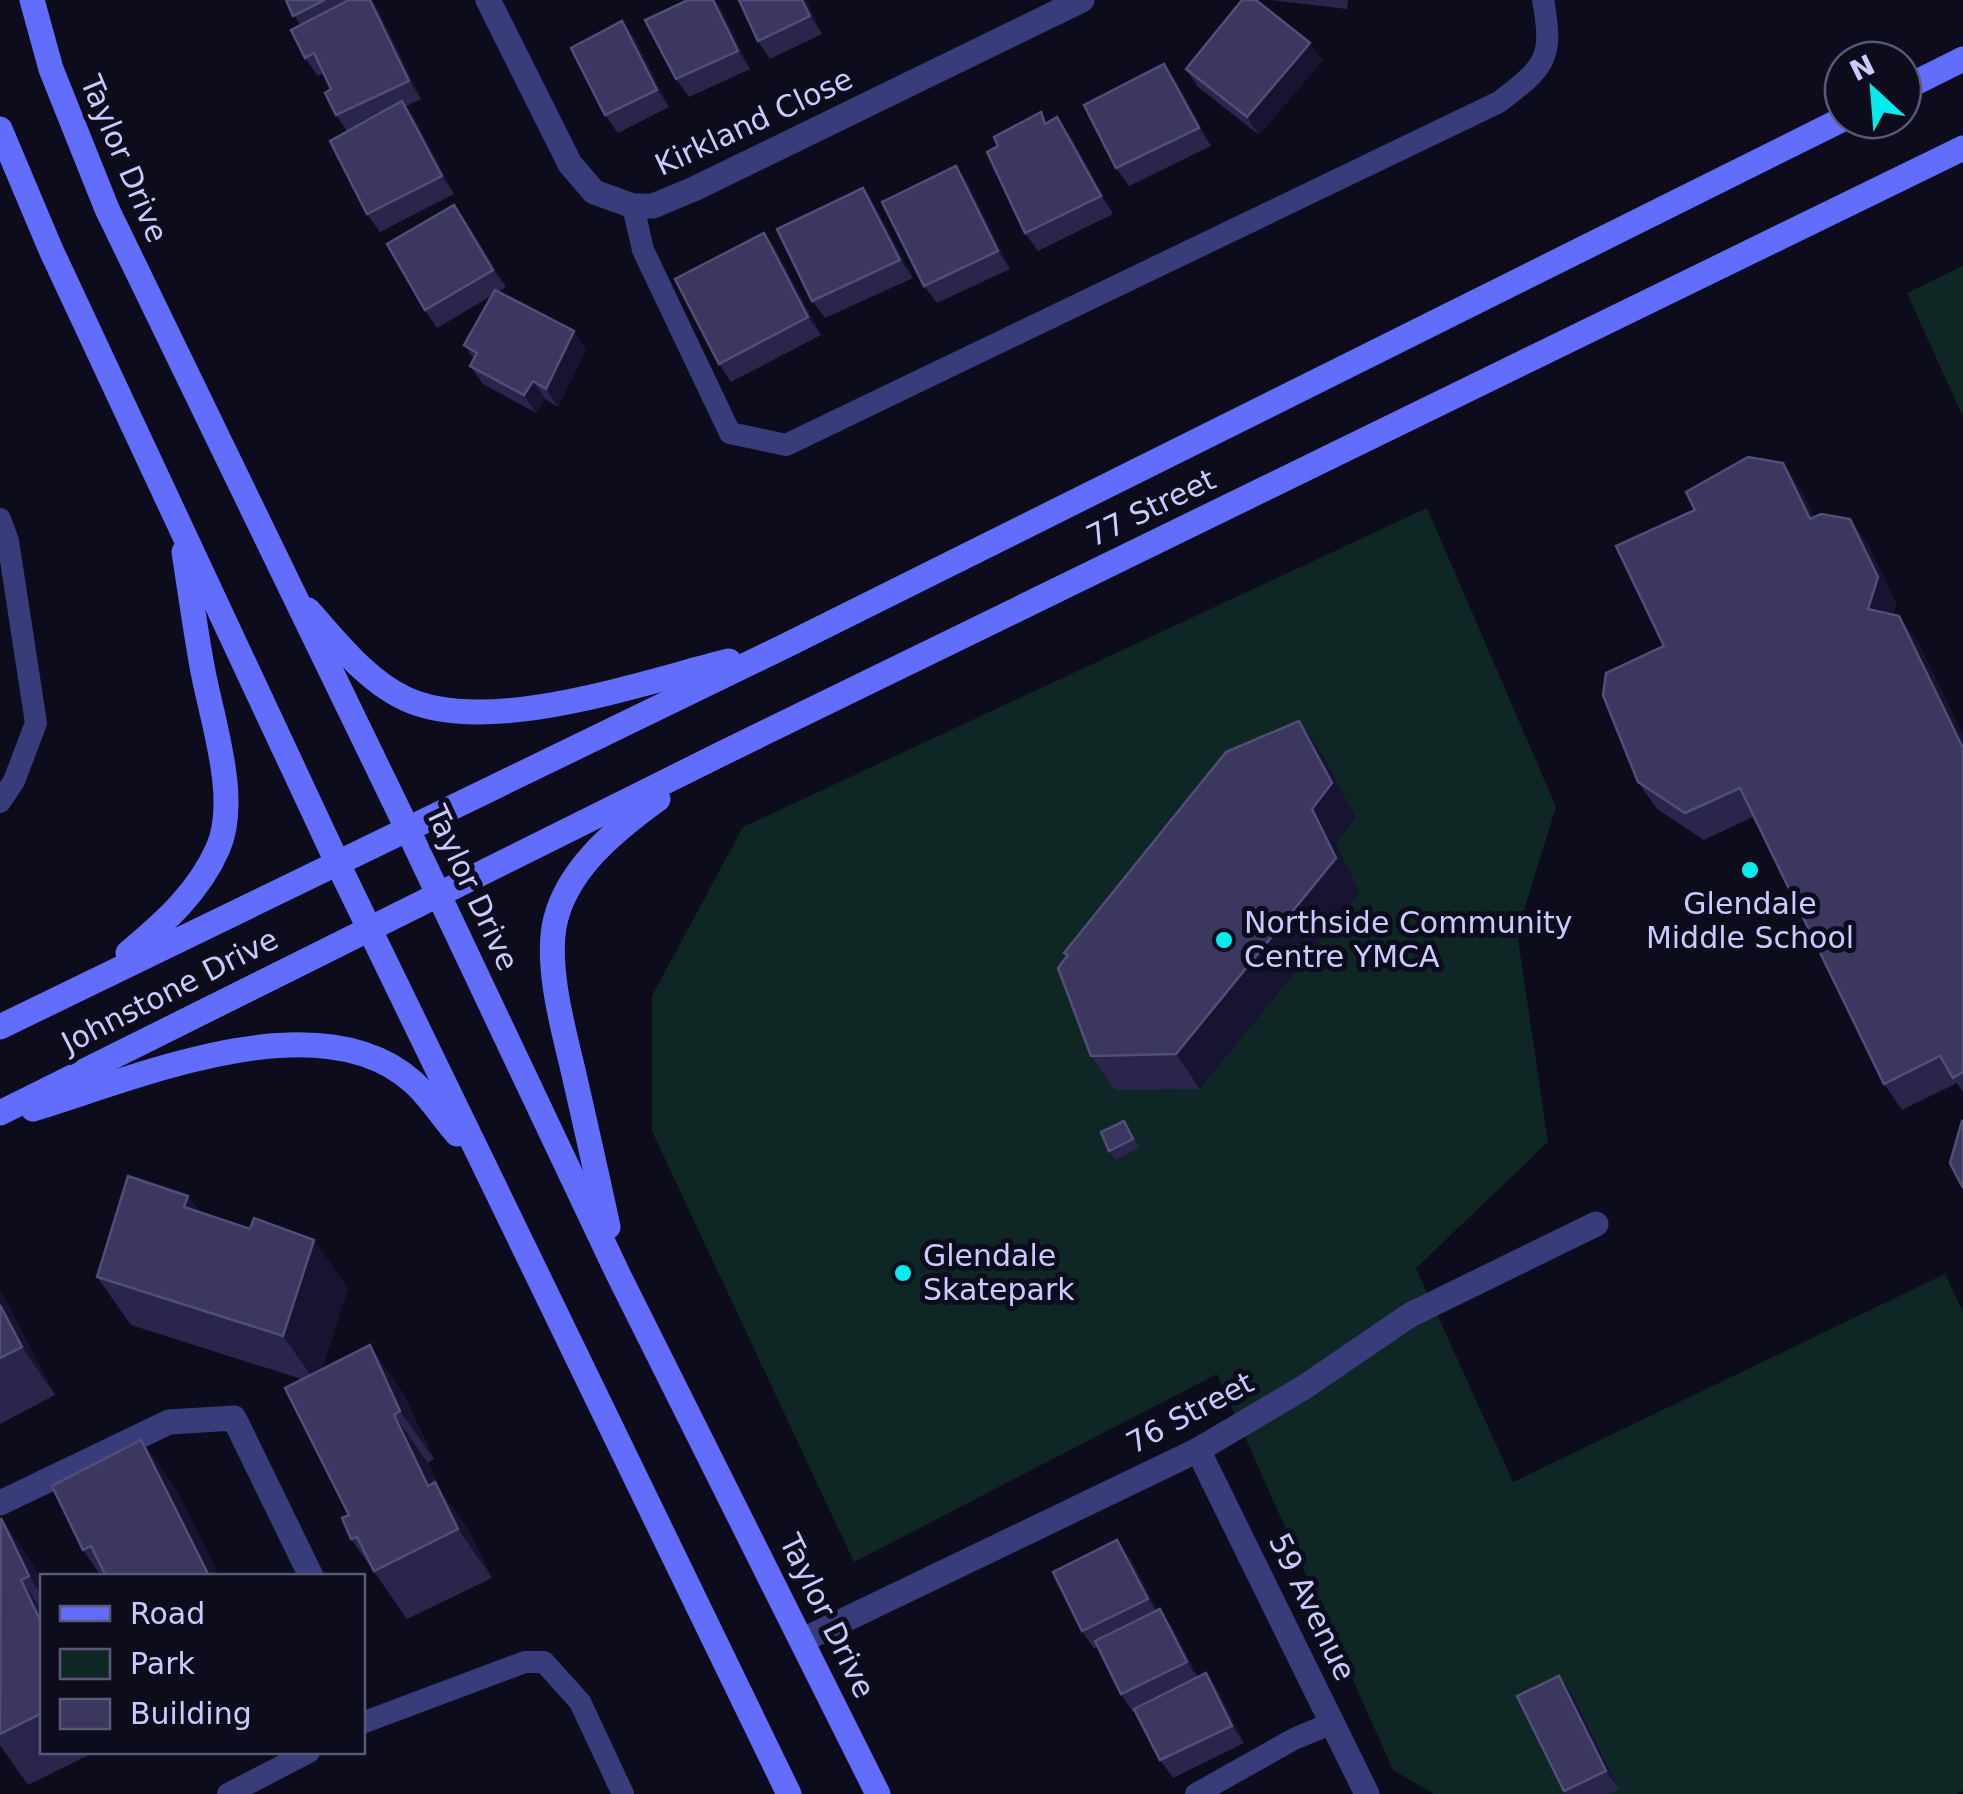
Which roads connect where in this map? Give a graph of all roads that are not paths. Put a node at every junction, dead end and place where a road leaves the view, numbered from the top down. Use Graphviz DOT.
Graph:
graph roads {
  1 [pos="32,0"];
  2 [pos="488,0"];
  3 [pos="1082,0"];
  4 [pos="1544,0"];
  5 [pos="1963,59"];
  6 [pos="1923,79"];
  7 [pos="1823,129"];
  8 [pos="0,130"];
  9 [pos="1963,148"];
  10 [pos="633,206"];
  11 [pos="0,519"];
  12 [pos="179,520"];
  13 [pos="288,589"];
  14 [pos="783,647"];
  15 [pos="725,752"];
  16 [pos="0,802"];
  17 [pos="407,828"];
  18 [pos="336,862"];
  19 [pos="438,894"];
  20 [pos="369,928"];
  21 [pos="98,978"];
  22 [pos="0,1027"];
  23 [pos="0,1116"];
  24 [pos="481,1164"];
  25 [pos="1596,1224"];
  26 [pos="620,1276"];
  27 [pos="1198,1450"];
  28 [pos="0,1503"];
  29 [pos="310,1574"];
  30 [pos="803,1640"];
  31 [pos="365,1722"];
  32 [pos="1332,1723"];
  33 [pos="305,1754"];
  34 [pos="228,1794"];
  35 [pos="623,1794"];
  36 [pos="790,1794"];
  37 [pos="878,1794"];
  38 [pos="1196,1794"];
  39 [pos="1367,1794"];
  1 -- 13 [label="main road, Taylor Drive"];
  2 -- 10 [label="street, Kirkland Close"];
  3 -- 10 [label="street, Kirkland Close"];
  4 -- 10 [label="lane"];
  5 -- 6 [label="main road"];
  7 -- 14 [label="main road, 77 Street"];
  8 -- 12 [label="main road"];
  9 -- 15 [label="main road, 77 Street"];
  11 -- 16 [label="lane"];
  12 -- 18 [label="main road"];
  12 -- 21 [label="main road"];
  13 -- 14 [label="main road"];
  13 -- 17 [label="main road, Taylor Drive"];
  14 -- 17 [label="main road, 77 Street"];
  15 -- 19 [label="main road, 77 Street"];
  15 -- 26 [label="main road"];
  17 -- 18 [label="main road, 77 Street"];
  17 -- 19 [label="main road, Taylor Drive"];
  18 -- 20 [label="main road"];
  18 -- 21 [label="main road, Johnstone Drive"];
  19 -- 20 [label="main road, 77 Street"];
  19 -- 26 [label="main road, Taylor Drive"];
  20 -- 23 [label="main road, Johnstone Drive"];
  20 -- 24 [label="main road"];
  21 -- 22 [label="main road, Johnstone Drive"];
  23 -- 24 [label="main road"];
  24 -- 36 [label="main road"];
  25 -- 27 [label="street, 76 Street"];
  26 -- 30 [label="main road, Taylor Drive"];
  27 -- 30 [label="street, 76 Street"];
  27 -- 32 [label="street, 59 Avenue"];
  28 -- 29 [label="street"];
  30 -- 37 [label="main road, Taylor Drive"];
  31 -- 35 [label="lane"];
  32 -- 38 [label="lane"];
  32 -- 39 [label="street, 59 Avenue"];
  33 -- 34 [label="lane"];
}
